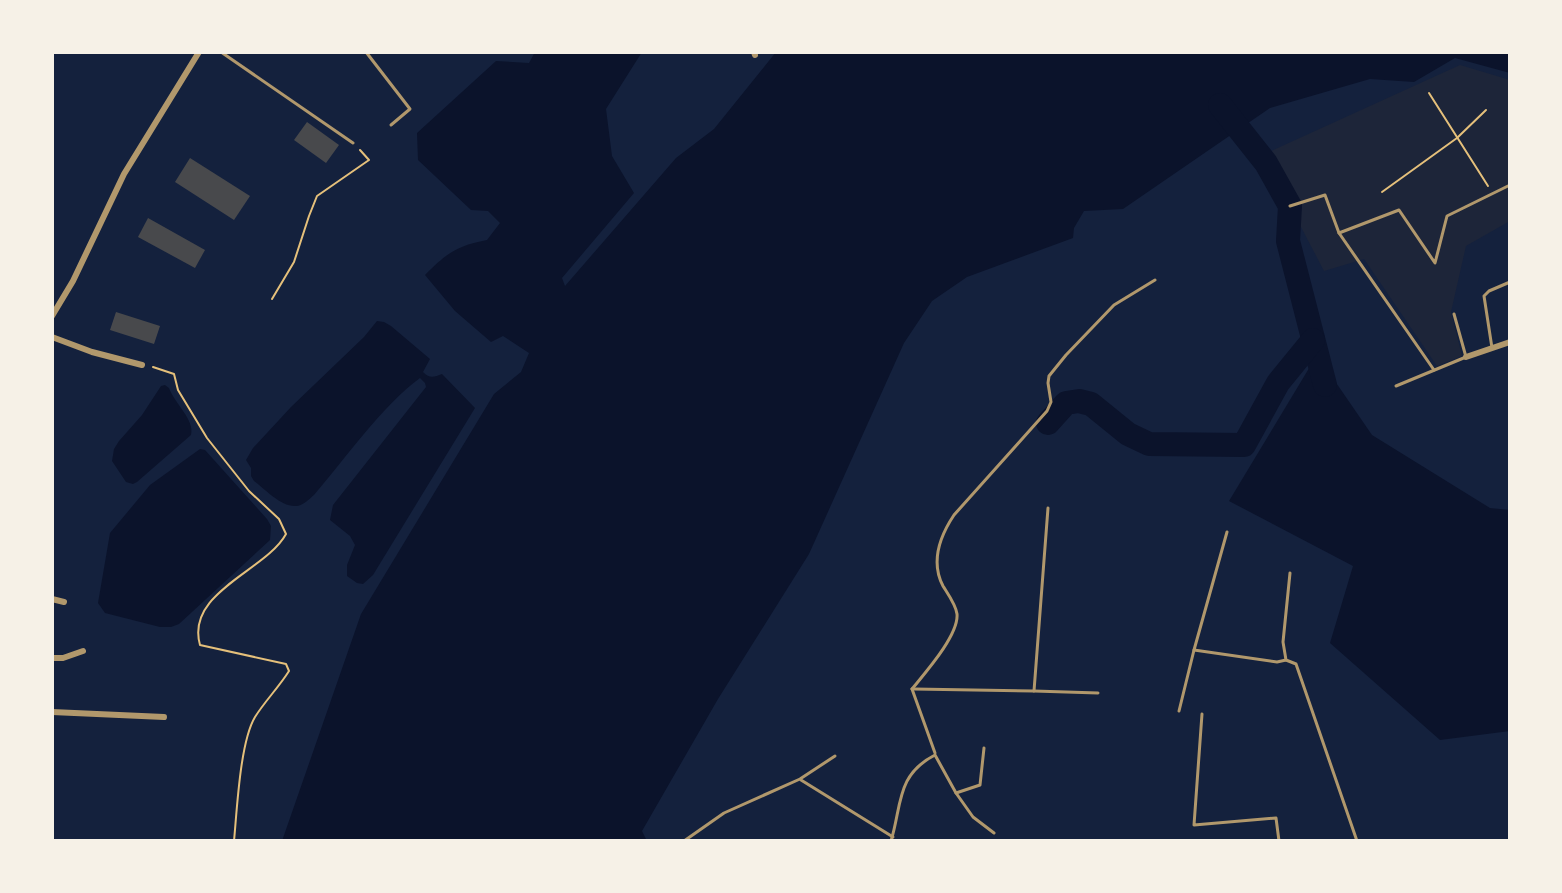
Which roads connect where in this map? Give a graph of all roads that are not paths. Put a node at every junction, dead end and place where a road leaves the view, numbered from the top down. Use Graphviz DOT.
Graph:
graph roads {
  1 [pos="199,52"];
  2 [pos="221,52"];
  3 [pos="366,52"];
  4 [pos="391,125"];
  5 [pos="353,143"];
  6 [pos="1510,185"];
  7 [pos="1290,206"];
  8 [pos="1339,233"];
  9 [pos="1155,280"];
  10 [pos="1510,282"];
  11 [pos="1454,314"];
  12 [pos="52,316"];
  13 [pos="52,337"];
  14 [pos="1510,342"];
  15 [pos="1492,348"];
  16 [pos="1466,357"];
  17 [pos="142,365"];
  18 [pos="1434,370"];
  19 [pos="1396,386"];
  20 [pos="1048,508"];
  21 [pos="1227,532"];
  22 [pos="1290,573"];
  23 [pos="52,599"];
  24 [pos="64,602"];
  25 [pos="1194,650"];
  26 [pos="83,651"];
  27 [pos="52,658"];
  28 [pos="1286,660"];
  29 [pos="912,689"];
  30 [pos="1034,691"];
  31 [pos="1098,693"];
  32 [pos="1179,711"];
  33 [pos="52,712"];
  34 [pos="1202,714"];
  35 [pos="164,717"];
  36 [pos="984,748"];
  37 [pos="935,755"];
  38 [pos="835,756"];
  39 [pos="800,779"];
  40 [pos="956,793"];
  41 [pos="994,833"];
  42 [pos="892,839"];
  43 [pos="684,841"];
  44 [pos="1279,841"];
  45 [pos="1357,841"];
  1 -- 12 [label="street"];
  2 -- 5 [label="lane"];
  3 -- 4 [label="lane"];
  6 -- 8 [label="lane"];
  7 -- 8 [label="lane"];
  8 -- 18 [label="lane"];
  9 -- 29 [label="lane"];
  10 -- 15 [label="lane"];
  11 -- 16 [label="lane"];
  13 -- 17 [label="street"];
  14 -- 15 [label="street"];
  15 -- 16 [label="street"];
  16 -- 18 [label="lane"];
  18 -- 19 [label="lane"];
  20 -- 30 [label="lane"];
  21 -- 25 [label="lane"];
  22 -- 28 [label="lane"];
  23 -- 24 [label="street"];
  25 -- 28 [label="lane"];
  25 -- 32 [label="lane"];
  26 -- 27 [label="street"];
  28 -- 45 [label="lane"];
  29 -- 30 [label="lane"];
  29 -- 37 [label="lane"];
  30 -- 31 [label="lane"];
  33 -- 35 [label="street"];
  34 -- 44 [label="lane"];
  36 -- 40 [label="lane"];
  37 -- 40 [label="lane"];
  37 -- 42 [label="lane"];
  38 -- 39 [label="lane"];
  39 -- 42 [label="lane"];
  39 -- 43 [label="lane"];
  40 -- 41 [label="lane"];
}
